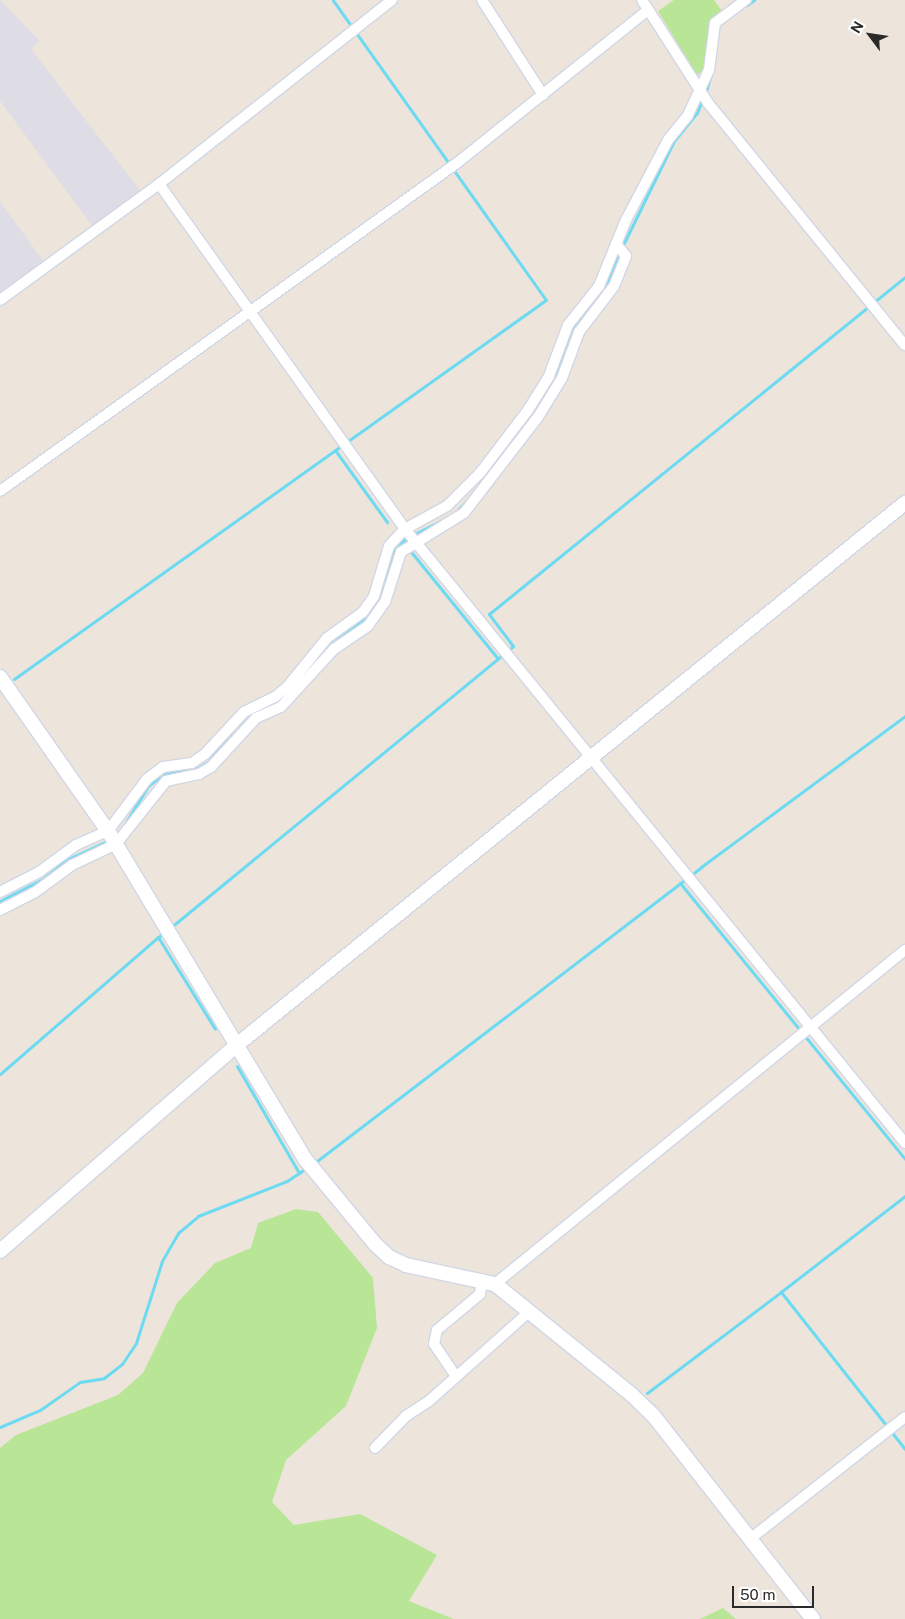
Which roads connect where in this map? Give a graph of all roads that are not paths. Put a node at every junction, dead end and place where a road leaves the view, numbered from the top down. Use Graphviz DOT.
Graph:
graph roads {
  1 [pos="392,0"];
  2 [pos="482,0"];
  3 [pos="642,0"];
  4 [pos="746,0"];
  5 [pos="648,10"];
  6 [pos="699,88"];
  7 [pos="542,94"];
  8 [pos="159,184"];
  9 [pos="616,244"];
  10 [pos="0,300"];
  11 [pos="249,311"];
  12 [pos="905,345"];
  13 [pos="0,491"];
  14 [pos="905,503"];
  15 [pos="404,529"];
  16 [pos="414,542"];
  17 [pos="0,677"];
  18 [pos="592,757"];
  19 [pos="108,831"];
  20 [pos="116,844"];
  21 [pos="0,892"];
  22 [pos="0,910"];
  23 [pos="905,950"];
  24 [pos="808,1028"];
  25 [pos="238,1044"];
  26 [pos="905,1144"];
  27 [pos="0,1251"];
  28 [pos="488,1282"];
  29 [pos="529,1312"];
  30 [pos="455,1375"];
  31 [pos="905,1417"];
  32 [pos="375,1448"];
  33 [pos="750,1539"];
  34 [pos="813,1619"];
  1 -- 8 [label="street"];
  2 -- 7 [label="street"];
  3 -- 5 [label="street"];
  4 -- 6 [label="street"];
  5 -- 6 [label="street"];
  5 -- 7 [label="street"];
  6 -- 9 [label="street"];
  6 -- 12 [label="street"];
  7 -- 11 [label="street"];
  8 -- 10 [label="street"];
  8 -- 11 [label="street"];
  9 -- 15 [label="street"];
  9 -- 16 [label="street"];
  11 -- 13 [label="street"];
  11 -- 15 [label="street"];
  14 -- 18 [label="street"];
  15 -- 16 [label="street"];
  15 -- 19 [label="street"];
  16 -- 18 [label="street"];
  16 -- 20 [label="street"];
  17 -- 19 [label="street"];
  18 -- 24 [label="street"];
  18 -- 25 [label="street"];
  19 -- 20 [label="street"];
  19 -- 21 [label="street"];
  20 -- 22 [label="street"];
  20 -- 25 [label="street"];
  23 -- 24 [label="street"];
  24 -- 26 [label="street"];
  24 -- 28 [label="street"];
  25 -- 27 [label="street"];
  25 -- 28 [label="street"];
  28 -- 29 [label="street"];
  28 -- 30 [label="street"];
  29 -- 30 [label="street"];
  29 -- 33 [label="street"];
  30 -- 32 [label="street"];
  31 -- 33 [label="street"];
  33 -- 34 [label="street"];
}
